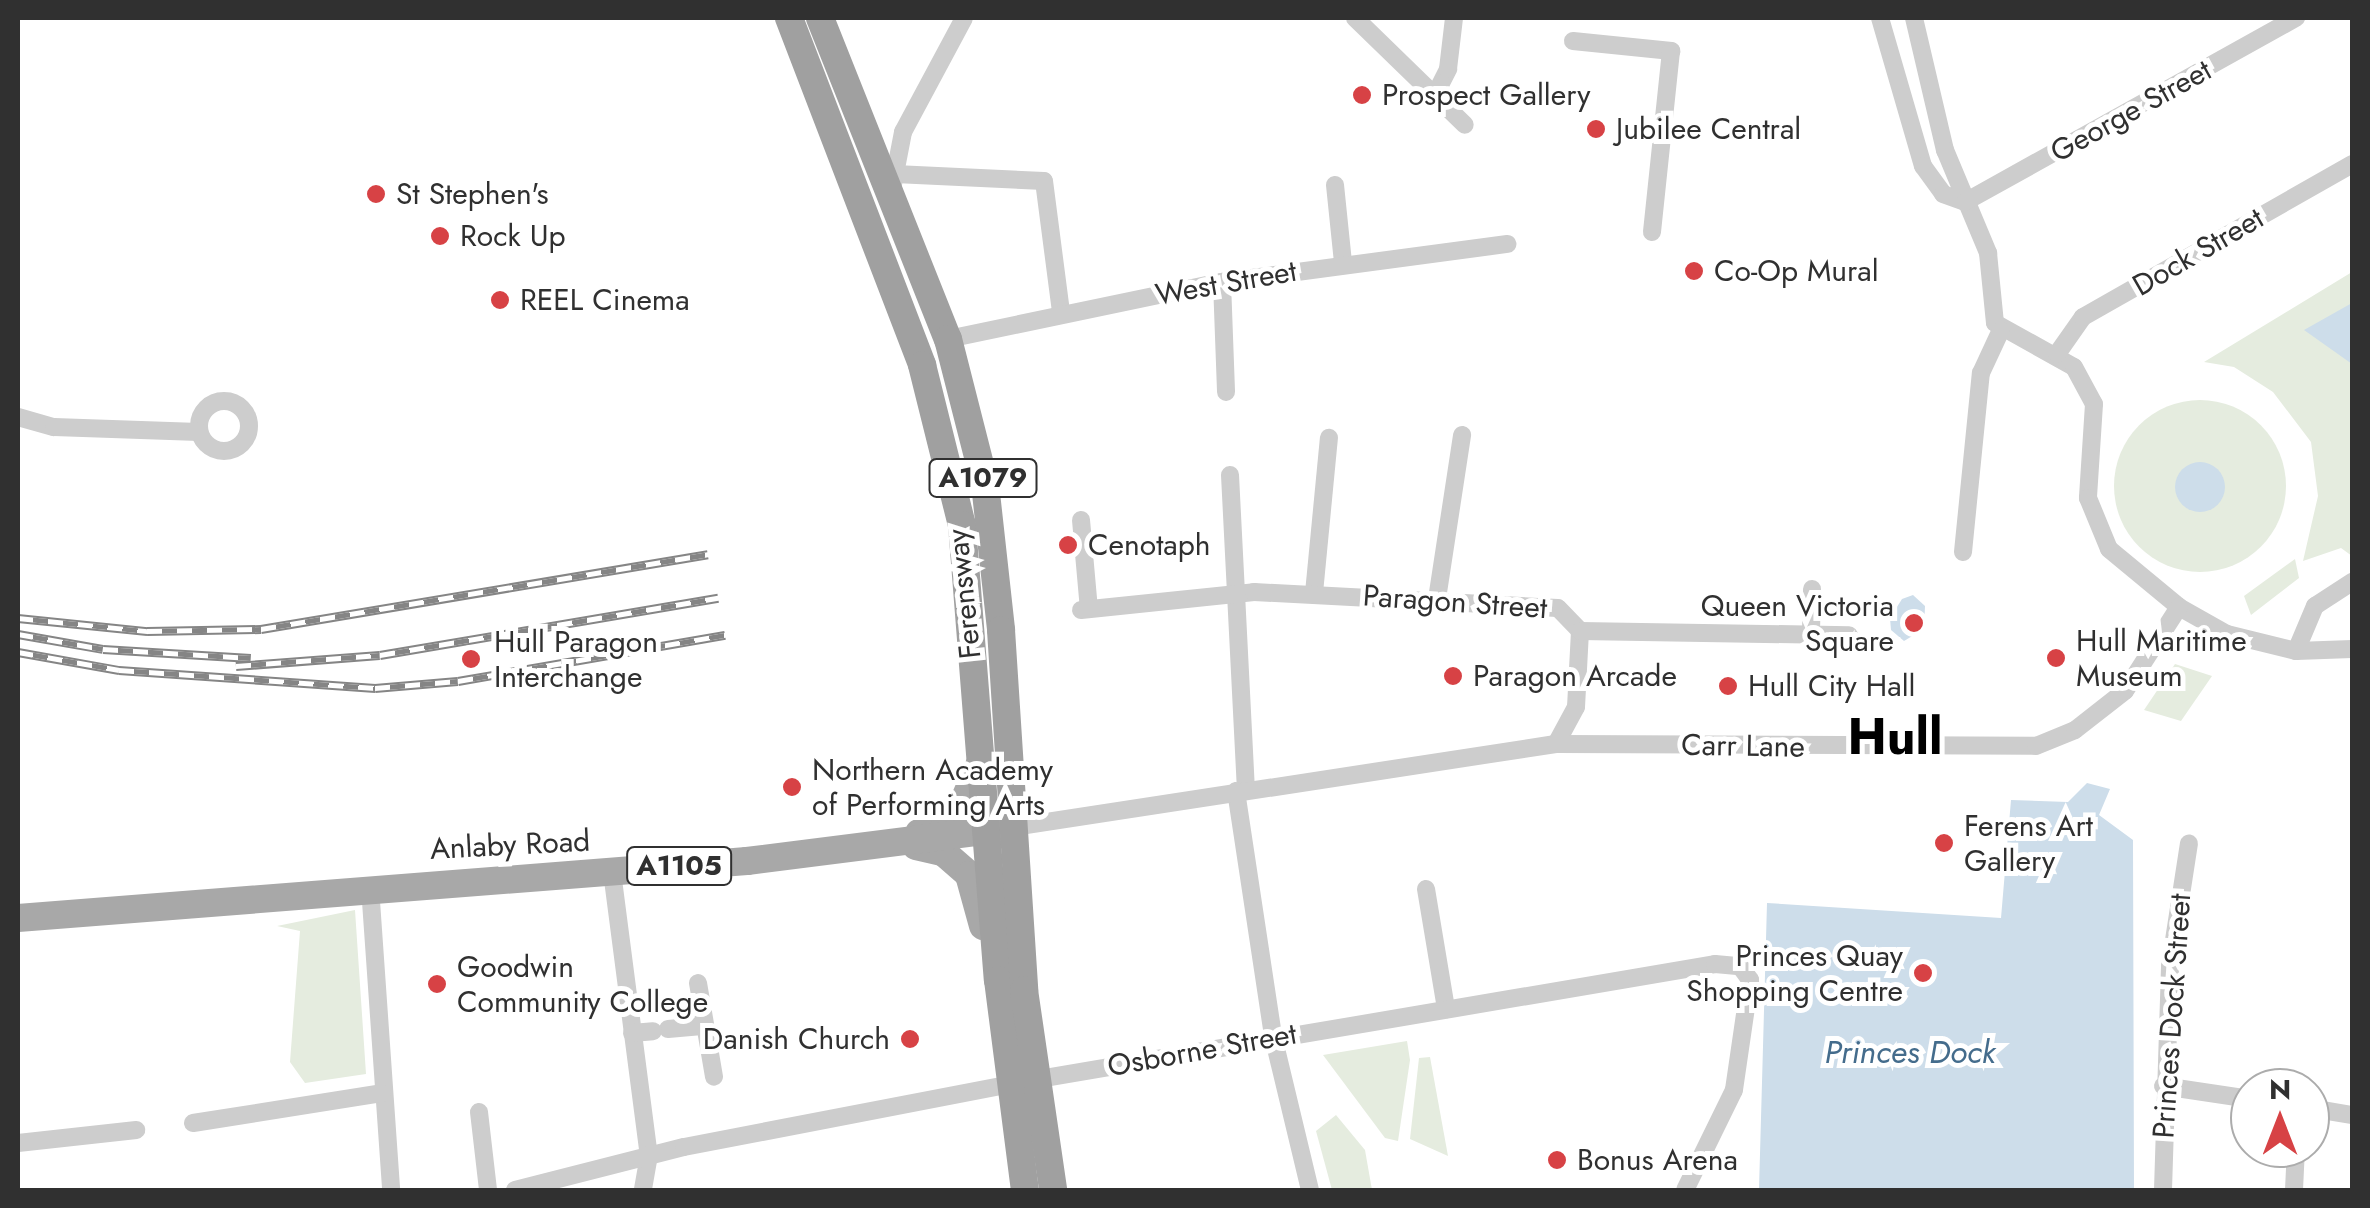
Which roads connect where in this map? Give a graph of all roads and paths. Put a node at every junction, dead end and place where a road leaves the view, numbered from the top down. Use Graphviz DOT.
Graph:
graph roads {
  1 [pos="789,18"];
  2 [pos="820,18"];
  3 [pos="964,18"];
  4 [pos="1354,18"];
  5 [pos="1454,18"];
  6 [pos="1880,18"];
  7 [pos="1914,18"];
  8 [pos="2296,18"];
  9 [pos="1573,41"];
  10 [pos="1436,93"];
  11 [pos="1465,125"];
  12 [pos="2352,164"];
  13 [pos="893,184"];
  14 [pos="1335,185"];
  15 [pos="1965,202"];
  16 [pos="1652,232"];
  17 [pos="1507,244"];
  18 [pos="1343,264"];
  19 [pos="1222,282"];
  20 [pos="1061,312"];
  21 [pos="2001,330"];
  22 [pos="948,339"];
  23 [pos="2057,354"];
  24 [pos="1226,392"];
  25 [pos="18,417"];
  26 [pos="200,432"];
  27 [pos="1462,435"];
  28 [pos="1329,438"];
  29 [pos="1230,475"];
  30 [pos="1081,520"];
  31 [pos="1964,552"];
  32 [pos="2352,582"];
  33 [pos="1812,589"];
  34 [pos="1314,593"];
  35 [pos="1236,594"];
  36 [pos="1436,599"];
  37 [pos="2178,606"];
  38 [pos="1580,631"];
  39 [pos="1810,631"];
  40 [pos="1849,634"];
  41 [pos="2352,649"];
  42 [pos="2296,651"];
  43 [pos="1556,744"];
  44 [pos="982,756"];
  45 [pos="1241,790"];
  46 [pos="1000,829"];
  47 [pos="2190,842"];
  48 [pos="903,844"];
  49 [pos="869,848"];
  50 [pos="612,872"];
  51 [pos="370,888"];
  52 [pos="1426,889"];
  53 [pos="18,908"];
  54 [pos="72,909"];
  55 [pos="18,918"];
  56 [pos="998,980"];
  57 [pos="698,983"];
  58 [pos="1446,1009"];
  59 [pos="705,1026"];
  60 [pos="632,1033"];
  61 [pos="1273,1036"];
  62 [pos="714,1077"];
  63 [pos="1022,1082"];
  64 [pos="2164,1086"];
  65 [pos="382,1093"];
  66 [pos="2230,1096"];
  67 [pos="479,1112"];
  68 [pos="192,1122"];
  69 [pos="136,1130"];
  70 [pos="18,1142"];
  71 [pos="648,1155"];
  72 [pos="391,1190"];
  73 [pos="488,1190"];
  74 [pos="515,1190"];
  75 [pos="644,1190"];
  76 [pos="1025,1190"];
  77 [pos="1053,1190"];
  78 [pos="1310,1190"];
  79 [pos="1685,1190"];
  80 [pos="2163,1190"];
  1 -- 44 [label="highway, Ferensway / A1079"];
  2 -- 13 [label="highway, Ferensway / A1079"];
  3 -- 13 [label="street"];
  4 -- 10 [label="street"];
  5 -- 10 [label="street"];
  6 -- 15 [label="street"];
  7 -- 15 [label="street"];
  8 -- 15 [label="street, George Street"];
  9 -- 16 [label="street"];
  10 -- 11 [label="street"];
  12 -- 23 [label="street, Dock Street"];
  13 -- 20 [label="street"];
  13 -- 22 [label="highway, Ferensway / A1079"];
  14 -- 18 [label="street"];
  15 -- 21 [label="street"];
  17 -- 18 [label="street, West Street"];
  18 -- 19 [label="street, West Street"];
  19 -- 20 [label="street, West Street"];
  19 -- 24 [label="street"];
  20 -- 22 [label="street, West Street"];
  21 -- 23 [label="street"];
  21 -- 31 [label="street"];
  22 -- 46 [label="highway, Ferensway / A1079"];
  23 -- 37 [label="street"];
  25 -- 26 [label="street"];
  27 -- 36 [label="street"];
  28 -- 34 [label="street"];
  29 -- 35 [label="street"];
  30 -- 35 [label="street, Paragon Street"];
  32 -- 42 [label="street"];
  33 -- 39 [label="street"];
  34 -- 35 [label="street, Paragon Street"];
  34 -- 36 [label="street, Paragon Street"];
  35 -- 45 [label="street"];
  36 -- 38 [label="street, Paragon Street"];
  37 -- 42 [label="street"];
  37 -- 43 [label="street, Carr Lane"];
  38 -- 39 [label="street, Paragon Street"];
  38 -- 43 [label="street"];
  39 -- 40 [label="street, Paragon Street"];
  41 -- 42 [label="street"];
  43 -- 45 [label="street, Carr Lane"];
  44 -- 46 [label="highway, Ferensway / A1079"];
  44 -- 49 [label="main road"];
  45 -- 46 [label="street, Anlaby Road"];
  45 -- 61 [label="street"];
  46 -- 48 [label="main road, Anlaby Road / A1105"];
  46 -- 56 [label="highway, Ferensway / A1079"];
  46 -- 63 [label="highway, Ferensway / A1079"];
  47 -- 64 [label="street, Princes Dock Street"];
  48 -- 49 [label="main road, Anlaby Road / A1105"];
  48 -- 56 [label="main road"];
  49 -- 50 [label="main road, Anlaby Road / A1105"];
  50 -- 51 [label="main road, Anlaby Road / A1105"];
  50 -- 60 [label="street"];
  51 -- 54 [label="main road, Anlaby Road / A1105"];
  51 -- 65 [label="street"];
  52 -- 58 [label="street"];
  53 -- 54 [label="main road, Anlaby Road / A1105"];
  54 -- 55 [label="main road, Anlaby Road / A1105"];
  56 -- 63 [label="highway, Ferensway / A1079"];
  57 -- 59 [label="street"];
  58 -- 61 [label="street, Osborne Street"];
  58 -- 79 [label="street, Osborne Street"];
  59 -- 60 [label="street"];
  59 -- 62 [label="street"];
  60 -- 71 [label="street"];
  61 -- 63 [label="street, Osborne Street"];
  61 -- 78 [label="street"];
  63 -- 71 [label="street, Osborne Street"];
  63 -- 76 [label="highway, Ferensway / A1079"];
  63 -- 77 [label="highway, Ferensway / A1079"];
  64 -- 66 [label="street"];
  64 -- 80 [label="street, Princes Dock Street"];
  65 -- 68 [label="street"];
  65 -- 72 [label="street"];
  67 -- 73 [label="street"];
  69 -- 70 [label="street"];
  71 -- 74 [label="street, Osborne Street"];
  71 -- 75 [label="street"];
}
